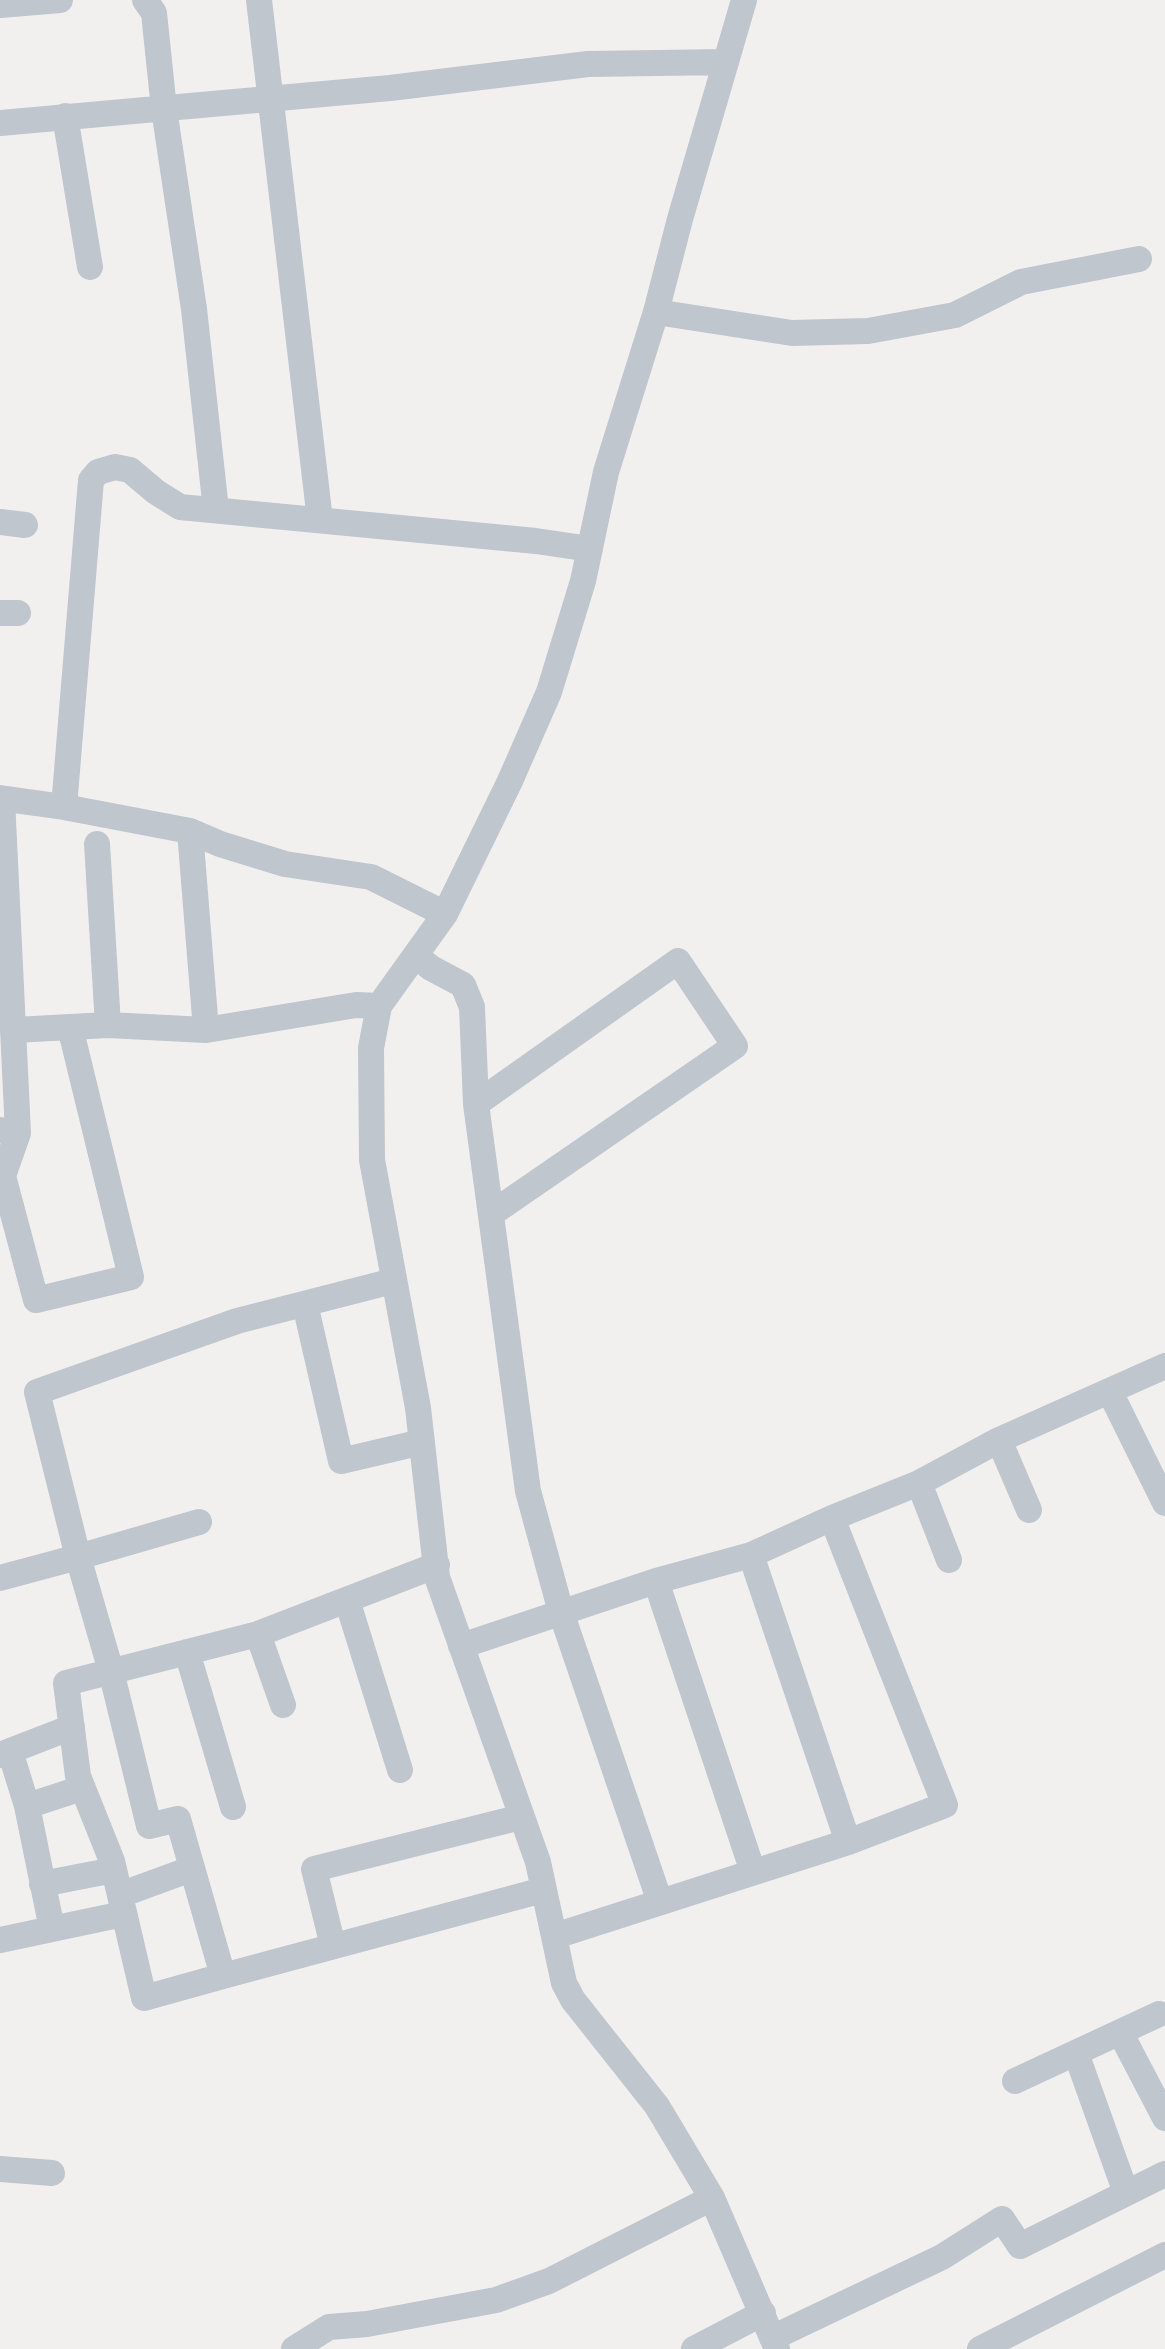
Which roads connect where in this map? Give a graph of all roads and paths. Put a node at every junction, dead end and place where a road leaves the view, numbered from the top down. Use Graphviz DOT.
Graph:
graph roads {
  1 [pos="60,0"];
  2 [pos="145,0"];
  3 [pos="259,0"];
  4 [pos="744,0"];
  5 [pos="0,5"];
  6 [pos="726,62"];
  7 [pos="270,99"];
  8 [pos="164,109"];
  9 [pos="65,116"];
  10 [pos="0,123"];
  11 [pos="1139,259"];
  12 [pos="90,267"];
  13 [pos="656,312"];
  14 [pos="216,510"];
  15 [pos="320,520"];
  16 [pos="0,522"];
  17 [pos="25,525"];
  18 [pos="590,549"];
  19 [pos="1,799"];
  20 [pos="64,807"];
  21 [pos="190,831"];
  22 [pos="97,844"];
  23 [pos="445,914"];
  24 [pos="416,956"];
  25 [pos="379,1006"];
  26 [pos="108,1025"];
  27 [pos="70,1027"];
  28 [pos="206,1030"];
  29 [pos="9,1033"];
  30 [pos="476,1104"];
  31 [pos="9,1131"];
  32 [pos="491,1214"];
  33 [pos="393,1281"];
  34 [pos="305,1304"];
  35 [pos="1165,1366"];
  36 [pos="1110,1392"];
  37 [pos="999,1440"];
  38 [pos="422,1442"];
  39 [pos="918,1483"];
  40 [pos="1165,1503"];
  41 [pos="1029,1510"];
  42 [pos="832,1518"];
  43 [pos="199,1522"];
  44 [pos="752,1555"];
  45 [pos="78,1557"];
  46 [pos="949,1560"];
  47 [pos="437,1565"];
  48 [pos="0,1578"];
  49 [pos="656,1581"];
  50 [pos="346,1600"];
  51 [pos="561,1612"];
  52 [pos="258,1634"];
  53 [pos="461,1646"];
  54 [pos="187,1652"];
  55 [pos="111,1671"];
  56 [pos="283,1705"];
  57 [pos="72,1727"];
  58 [pos="5,1753"];
  59 [pos="400,1770"];
  60 [pos="82,1788"];
  61 [pos="27,1806"];
  62 [pos="233,1807"];
  63 [pos="522,1817"];
  64 [pos="848,1842"];
  65 [pos="191,1869"];
  66 [pos="114,1870"];
  67 [pos="753,1872"];
  68 [pos="42,1884"];
  69 [pos="543,1890"];
  70 [pos="660,1902"];
  71 [pos="122,1904"];
  72 [pos="52,1929"];
  73 [pos="555,1936"];
  74 [pos="0,1940"];
  75 [pos="333,1946"];
  76 [pos="223,1976"];
  77 [pos="1159,2014"];
  78 [pos="1120,2032"];
  79 [pos="1076,2053"];
  80 [pos="1016,2081"];
  81 [pos="1165,2118"];
  82 [pos="0,2169"];
  83 [pos="52,2173"];
  84 [pos="1165,2174"];
  85 [pos="1125,2193"];
  86 [pos="712,2198"];
  87 [pos="1165,2255"];
  88 [pos="763,2313"];
  89 [pos="774,2344"];
  90 [pos="294,2349"];
  91 [pos="694,2349"];
  92 [pos="980,2349"];
  1 -- 5 [label="street"];
  2 -- 8 [label="street"];
  3 -- 7 [label="street"];
  4 -- 6 [label="street"];
  6 -- 7 [label="street"];
  6 -- 13 [label="street"];
  7 -- 8 [label="street"];
  7 -- 15 [label="street"];
  8 -- 9 [label="street"];
  8 -- 14 [label="street"];
  9 -- 10 [label="street"];
  9 -- 12 [label="street"];
  11 -- 13 [label="street"];
  13 -- 18 [label="street"];
  14 -- 15 [label="street"];
  14 -- 20 [label="street"];
  15 -- 18 [label="street"];
  16 -- 17 [label="street"];
  18 -- 23 [label="street"];
  19 -- 20 [label="street"];
  19 -- 29 [label="street"];
  20 -- 21 [label="street"];
  21 -- 23 [label="street"];
  21 -- 28 [label="street"];
  22 -- 26 [label="street"];
  23 -- 24 [label="street"];
  24 -- 25 [label="street"];
  24 -- 30 [label="street"];
  25 -- 28 [label="street"];
  25 -- 33 [label="street"];
  26 -- 27 [label="street"];
  26 -- 28 [label="street"];
  27 -- 29 [label="street"];
  27 -- 31 [label="street"];
  29 -- 31 [label="street"];
  30 -- 32 [label="street"];
  30 -- 32 [label="street"];
  32 -- 51 [label="street"];
  33 -- 34 [label="street"];
  33 -- 38 [label="street"];
  34 -- 38 [label="street"];
  34 -- 45 [label="street"];
  35 -- 36 [label="street"];
  36 -- 37 [label="street"];
  36 -- 40 [label="street"];
  37 -- 39 [label="street"];
  37 -- 41 [label="street"];
  38 -- 47 [label="street"];
  39 -- 42 [label="street"];
  39 -- 46 [label="street"];
  42 -- 44 [label="street"];
  42 -- 64 [label="street"];
  43 -- 45 [label="street"];
  44 -- 49 [label="street"];
  44 -- 64 [label="street"];
  45 -- 48 [label="street"];
  45 -- 55 [label="street"];
  47 -- 50 [label="street"];
  47 -- 53 [label="street"];
  49 -- 51 [label="street"];
  49 -- 67 [label="street"];
  50 -- 52 [label="street"];
  50 -- 59 [label="street"];
  51 -- 53 [label="street"];
  51 -- 70 [label="street"];
  52 -- 54 [label="street"];
  52 -- 56 [label="street"];
  53 -- 63 [label="street"];
  54 -- 55 [label="street"];
  54 -- 62 [label="street"];
  55 -- 57 [label="street"];
  55 -- 65 [label="street"];
  57 -- 58 [label="street"];
  57 -- 60 [label="street"];
  58 -- 61 [label="street"];
  60 -- 61 [label="street"];
  60 -- 66 [label="street"];
  61 -- 68 [label="street"];
  63 -- 69 [label="street"];
  63 -- 75 [label="street"];
  64 -- 67 [label="street"];
  65 -- 71 [label="street"];
  65 -- 76 [label="street"];
  66 -- 68 [label="street"];
  66 -- 71 [label="street"];
  67 -- 70 [label="street"];
  68 -- 72 [label="street"];
  69 -- 73 [label="street"];
  69 -- 75 [label="street"];
  70 -- 73 [label="street"];
  71 -- 72 [label="street"];
  71 -- 76 [label="street"];
  72 -- 74 [label="street"];
  73 -- 86 [label="street"];
  75 -- 76 [label="street"];
  77 -- 78 [label="street"];
  78 -- 79 [label="street"];
  78 -- 81 [label="street"];
  79 -- 80 [label="street"];
  79 -- 85 [label="street"];
  82 -- 83 [label="street"];
  84 -- 85 [label="street"];
  85 -- 89 [label="street"];
  86 -- 88 [label="street"];
  86 -- 90 [label="street"];
  87 -- 92 [label="street"];
  88 -- 89 [label="street"];
  88 -- 91 [label="street"];
}
